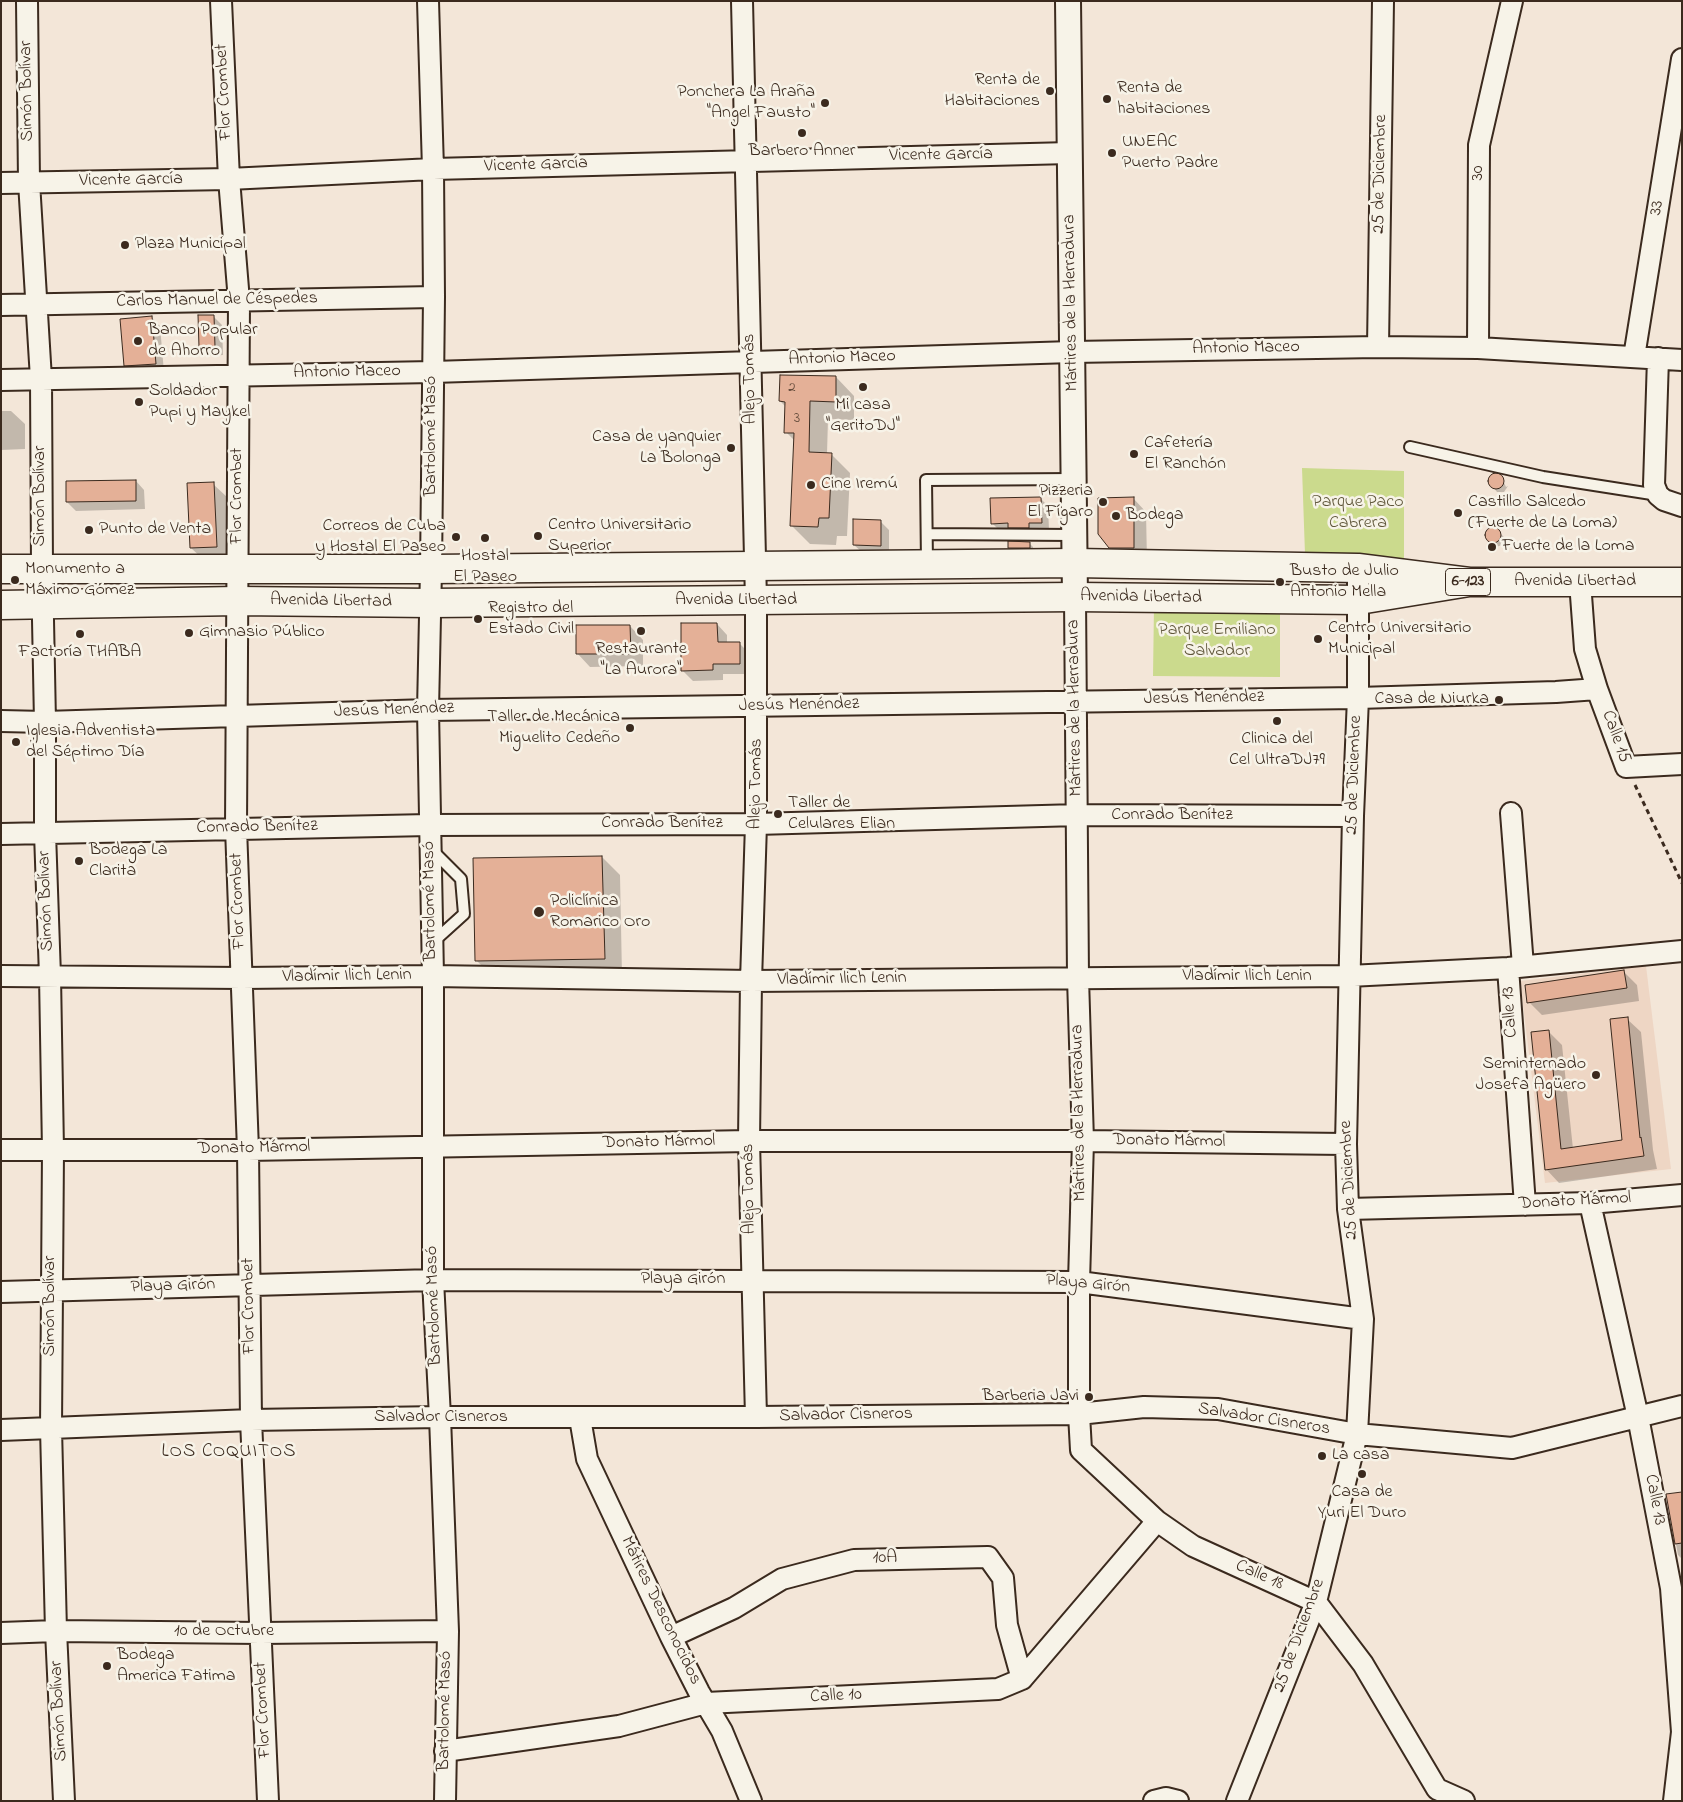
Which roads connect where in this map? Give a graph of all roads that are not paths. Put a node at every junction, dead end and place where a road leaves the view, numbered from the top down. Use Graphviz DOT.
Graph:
graph roads {
  1 [pos="27,1"];
  2 [pos="221,1"];
  3 [pos="428,1"];
  4 [pos="742,1"];
  5 [pos="1068,1"];
  6 [pos="1383,1"];
  7 [pos="1512,1"];
  8 [pos="1682,59"];
  9 [pos="1675,140"];
  10 [pos="1070,153"];
  11 [pos="747,161"];
  12 [pos="433,169"];
  13 [pos="229,180"];
  14 [pos="1,182"];
  15 [pos="30,182"];
  16 [pos="434,297"];
  17 [pos="239,301"];
  18 [pos="1,305"];
  19 [pos="38,305"];
  20 [pos="1378,347"];
  21 [pos="1478,348"];
  22 [pos="1072,352"];
  23 [pos="1634,357"];
  24 [pos="1658,358"];
  25 [pos="1682,360"];
  26 [pos="750,362"];
  27 [pos="433,372"];
  28 [pos="238,375"];
  29 [pos="41,379"];
  30 [pos="1,380"];
  31 [pos="1410,447"];
  32 [pos="1074,479"];
  33 [pos="1658,495"];
  34 [pos="1682,506"];
  35 [pos="927,534"];
  36 [pos="1074,535"];
  37 [pos="1075,563"];
  38 [pos="927,564"];
  39 [pos="756,567"];
  40 [pos="1358,568"];
  41 [pos="1,569"];
  42 [pos="42,569"];
  43 [pos="238,569"];
  44 [pos="432,569"];
  45 [pos="1469,582"];
  46 [pos="1580,582"];
  47 [pos="1682,582"];
  48 [pos="1075,597"];
  49 [pos="1359,600"];
  50 [pos="237,601"];
  51 [pos="756,601"];
  52 [pos="430,603"];
  53 [pos="1,605"];
  54 [pos="42,605"];
  55 [pos="1597,689"];
  56 [pos="1358,698"];
  57 [pos="1076,701"];
  58 [pos="757,706"];
  59 [pos="428,710"];
  60 [pos="238,716"];
  61 [pos="1,721"];
  62 [pos="45,722"];
  63 [pos="1682,764"];
  64 [pos="1511,813"];
  65 [pos="1078,816"];
  66 [pos="1353,816"];
  67 [pos="756,824"];
  68 [pos="429,825"];
  69 [pos="236,828"];
  70 [pos="45,833"];
  71 [pos="1,834"];
  72 [pos="430,848"];
  73 [pos="432,943"];
  74 [pos="1682,951"];
  75 [pos="1516,967"];
  76 [pos="1,976"];
  77 [pos="50,976"];
  78 [pos="433,976"];
  79 [pos="1349,976"];
  80 [pos="242,978"];
  81 [pos="1078,978"];
  82 [pos="751,981"];
  83 [pos="749,1141"];
  84 [pos="1083,1141"];
  85 [pos="1346,1144"];
  86 [pos="432,1146"];
  87 [pos="1,1150"];
  88 [pos="53,1150"];
  89 [pos="248,1150"];
  90 [pos="1682,1195"];
  91 [pos="1590,1203"];
  92 [pos="1525,1205"];
  93 [pos="1348,1210"];
  94 [pos="433,1280"];
  95 [pos="752,1280"];
  96 [pos="1079,1282"];
  97 [pos="249,1285"];
  98 [pos="51,1291"];
  99 [pos="1,1292"];
  100 [pos="1363,1319"];
  101 [pos="1682,1406"];
  102 [pos="1079,1414"];
  103 [pos="756,1417"];
  104 [pos="1638,1417"];
  105 [pos="440,1418"];
  106 [pos="580,1418"];
  107 [pos="251,1420"];
  108 [pos="51,1428"];
  109 [pos="1,1430"];
  110 [pos="1357,1434"];
  111 [pos="1158,1521"];
  112 [pos="1677,1588"];
  113 [pos="1316,1602"];
  114 [pos="56,1631"];
  115 [pos="448,1631"];
  116 [pos="1,1633"];
  117 [pos="261,1633"];
  118 [pos="671,1637"];
  119 [pos="1022,1679"];
  120 [pos="706,1703"];
  121 [pos="445,1751"];
  122 [pos="1437,1795"];
  123 [pos="64,1801"];
  124 [pos="268,1801"];
  125 [pos="445,1801"];
  126 [pos="751,1801"];
  127 [pos="1154,1801"];
  128 [pos="1178,1801"];
  129 [pos="1237,1801"];
  130 [pos="1464,1801"];
  131 [pos="1674,1801"];
  1 -- 15 [label="street, Simón Bolívar"];
  2 -- 13 [label="street, Flor Crombet"];
  3 -- 12 [label="street, Bartolomé Masó"];
  4 -- 11 [label="street, Alejo Tomás"];
  5 -- 10 [label="street, Mártires de la Herradura"];
  6 -- 20 [label="street, 25 de Diciembre"];
  7 -- 21 [label="street, 30"];
  8 -- 9 [label="street, 33"];
  9 -- 23 [label="street, 33"];
  10 -- 11 [label="street, Vicente García"];
  10 -- 22 [label="street, Mártires de la Herradura"];
  11 -- 12 [label="street, Vicente García"];
  11 -- 26 [label="street, Alejo Tomás"];
  12 -- 13 [label="street, Vicente García"];
  12 -- 16 [label="street, Bartolomé Masó"];
  13 -- 15 [label="street, Vicente García"];
  13 -- 17 [label="street, Flor Crombet"];
  14 -- 15 [label="street, Vicente García"];
  15 -- 19 [label="street, Simón Bolívar"];
  16 -- 17 [label="street, Carlos Manuel de Céspedes"];
  16 -- 27 [label="street, Bartolomé Masó"];
  17 -- 19 [label="street, Carlos Manuel de Céspedes"];
  17 -- 28 [label="street, Flor Crombet"];
  18 -- 19 [label="street, Carlos Manuel de Céspedes"];
  19 -- 29 [label="street, Simón Bolívar"];
  20 -- 21 [label="street, Antonio Maceo"];
  20 -- 22 [label="street, Antonio Maceo"];
  21 -- 23 [label="street, Antonio Maceo"];
  22 -- 26 [label="street, Antonio Maceo"];
  22 -- 32 [label="street, Mártires de la Herradura"];
  23 -- 24 [label="street, Antonio Maceo"];
  24 -- 25 [label="street, Antonio Maceo"];
  24 -- 33 [label="street"];
  26 -- 27 [label="street, Antonio Maceo"];
  26 -- 39 [label="street, Alejo Tomás"];
  27 -- 28 [label="street, Antonio Maceo"];
  27 -- 44 [label="street, Bartolomé Masó"];
  28 -- 29 [label="street, Antonio Maceo"];
  28 -- 43 [label="street, Flor Crombet"];
  29 -- 30 [label="street, Antonio Maceo"];
  29 -- 42 [label="street, Simón Bolívar"];
  31 -- 33 [label="lane"];
  32 -- 35 [label="lane"];
  32 -- 36 [label="street, Mártires de la Herradura"];
  33 -- 34 [label="street"];
  35 -- 36 [label="lane"];
  35 -- 38 [label="lane"];
  36 -- 37 [label="street, Mártires de la Herradura"];
  37 -- 38 [label="main road, Avenida Libertad / 6-123"];
  37 -- 40 [label="main road, Avenida Libertad / 6-123"];
  37 -- 48 [label="street, Mártires de la Herradura"];
  38 -- 39 [label="main road, Avenida Libertad / 6-123"];
  39 -- 44 [label="main road, Avenida Libertad / 6-123"];
  39 -- 51 [label="street, Alejo Tomás"];
  40 -- 45 [label="main road, Avenida Libertad / 6-123"];
  40 -- 49 [label="street, 25 de Diciembre"];
  41 -- 42 [label="main road, Avenida Libertad / 6-123"];
  42 -- 43 [label="main road, Avenida Libertad / 6-123"];
  42 -- 54 [label="street, Simón Bolívar"];
  43 -- 44 [label="main road, Avenida Libertad / 6-123"];
  43 -- 50 [label="street, Flor Crombet"];
  44 -- 52 [label="street, Bartolomé Masó"];
  45 -- 46 [label="main road, Avenida Libertad / 6-123"];
  45 -- 49 [label="main road, Avenida Libertad / 6-123"];
  46 -- 47 [label="main road, Avenida Libertad / 6-123"];
  46 -- 55 [label="street, Calle 15"];
  48 -- 49 [label="main road, Avenida Libertad / 6-123"];
  48 -- 51 [label="main road, Avenida Libertad / 6-123"];
  48 -- 57 [label="street, Mártires de la Herradura"];
  49 -- 56 [label="street, 25 de Diciembre"];
  50 -- 52 [label="main road, Avenida Libertad / 6-123"];
  50 -- 54 [label="main road, Avenida Libertad / 6-123"];
  50 -- 60 [label="street, Flor Crombet"];
  51 -- 52 [label="main road, Avenida Libertad / 6-123"];
  51 -- 58 [label="street, Alejo Tomás"];
  52 -- 59 [label="street, Bartolomé Masó"];
  53 -- 54 [label="main road, Avenida Libertad / 6-123"];
  54 -- 62 [label="street, Simón Bolívar"];
  55 -- 56 [label="street, Jesús Menéndez"];
  55 -- 63 [label="street, Calle 15"];
  56 -- 57 [label="street, Jesús Menéndez"];
  56 -- 66 [label="street, 25 de Diciembre"];
  57 -- 58 [label="street, Jesús Menéndez"];
  57 -- 65 [label="street, Mártires de la Herradura"];
  58 -- 59 [label="street, Jesús Menéndez"];
  58 -- 67 [label="street, Alejo Tomás"];
  59 -- 60 [label="street, Jesús Menéndez"];
  59 -- 68 [label="street, Bartolomé Masó"];
  60 -- 62 [label="street, Jesús Menéndez"];
  60 -- 69 [label="street, Flor Crombet"];
  61 -- 62 [label="street, Jesús Menéndez"];
  62 -- 70 [label="street, Simón Bolívar"];
  64 -- 75 [label="street, Calle 13"];
  65 -- 66 [label="street, Conrado Benítez"];
  65 -- 67 [label="street, Conrado Benítez"];
  65 -- 81 [label="street, Mártires de la Herradura"];
  66 -- 79 [label="street, 25 de Diciembre"];
  67 -- 68 [label="street, Conrado Benítez"];
  67 -- 82 [label="street, Alejo Tomás"];
  68 -- 69 [label="street, Conrado Benítez"];
  68 -- 72 [label="street, Bartolomé Masó"];
  69 -- 70 [label="street, Conrado Benítez"];
  69 -- 80 [label="street, Flor Crombet"];
  70 -- 71 [label="street, Conrado Benítez"];
  70 -- 77 [label="street, Simón Bolívar"];
  72 -- 73 [label="street, Bartolomé Masó"];
  72 -- 73 [label="lane"];
  73 -- 78 [label="street, Bartolomé Masó"];
  74 -- 75 [label="street, Vladímir Ilich Lenin"];
  75 -- 79 [label="street, Vladímir Ilich Lenin"];
  75 -- 92 [label="street, Calle 13"];
  76 -- 77 [label="street, Vladímir Ilich Lenin"];
  77 -- 80 [label="street, Vladímir Ilich Lenin"];
  77 -- 88 [label="street, Simón Bolívar"];
  78 -- 80 [label="street, Vladímir Ilich Lenin"];
  78 -- 82 [label="street, Vladímir Ilich Lenin"];
  78 -- 86 [label="street, Bartolomé Masó"];
  79 -- 81 [label="street, Vladímir Ilich Lenin"];
  79 -- 85 [label="street, 25 de Diciembre"];
  80 -- 89 [label="street, Flor Crombet"];
  81 -- 82 [label="street, Vladímir Ilich Lenin"];
  81 -- 84 [label="street, Mártires de la Herradura"];
  82 -- 83 [label="street, Alejo Tomás"];
  83 -- 84 [label="street, Donato Mármol"];
  83 -- 86 [label="street, Donato Mármol"];
  83 -- 95 [label="street, Alejo Tomás"];
  84 -- 85 [label="street, Donato Mármol"];
  84 -- 96 [label="street, Mártires de la Herradura"];
  85 -- 93 [label="street, 25 de Diciembre"];
  86 -- 89 [label="street, Donato Mármol"];
  86 -- 94 [label="street, Bartolomé Masó"];
  87 -- 88 [label="street, Donato Mármol"];
  88 -- 89 [label="street, Donato Mármol"];
  88 -- 98 [label="street, Simón Bolívar"];
  89 -- 97 [label="street, Flor Crombet"];
  90 -- 91 [label="street, Donato Mármol"];
  91 -- 92 [label="street, Donato Mármol"];
  91 -- 104 [label="street, Calle 13"];
  92 -- 93 [label="street, Donato Mármol"];
  93 -- 100 [label="street, 25 de Diciembre"];
  94 -- 95 [label="street, Playa Girón"];
  94 -- 97 [label="street, Playa Girón"];
  94 -- 105 [label="street, Bartolomé Masó"];
  95 -- 96 [label="street, Playa Girón"];
  95 -- 103 [label="street, Alejo Tomás"];
  96 -- 100 [label="street, Playa Girón"];
  96 -- 102 [label="street, Mártires de la Herradura"];
  97 -- 98 [label="street, Playa Girón"];
  97 -- 107 [label="street, Flor Crombet"];
  98 -- 99 [label="street, Playa Girón"];
  98 -- 108 [label="street, Simón Bolívar"];
  100 -- 110 [label="street, 25 de Diciembre"];
  101 -- 104 [label="street, Salvador Cisneros"];
  102 -- 103 [label="street, Salvador Cisneros"];
  102 -- 110 [label="street, Salvador Cisneros"];
  102 -- 111 [label="street, Calle 18"];
  103 -- 106 [label="street, Salvador Cisneros"];
  104 -- 110 [label="street, Salvador Cisneros"];
  104 -- 112 [label="street, Calle 13"];
  105 -- 106 [label="street, Salvador Cisneros"];
  105 -- 107 [label="street, Salvador Cisneros"];
  105 -- 115 [label="street, Bartolomé Masó"];
  106 -- 118 [label="street, Mátires Desconocidos"];
  107 -- 108 [label="street, Salvador Cisneros"];
  107 -- 117 [label="street, Flor Crombet"];
  108 -- 109 [label="street, Salvador Cisneros"];
  108 -- 114 [label="street, Simón Bolívar"];
  110 -- 113 [label="street, 25 de Diciembre"];
  111 -- 113 [label="street, Calle 18"];
  111 -- 119 [label="street, Calle 10"];
  112 -- 131 [label="street, Calle 13"];
  113 -- 122 [label="street, Calle 18"];
  113 -- 129 [label="street, 25 de Diciembre"];
  114 -- 116 [label="street, 10 de Octubre"];
  114 -- 117 [label="street, 10 de Octubre"];
  114 -- 123 [label="street, Simón Bolívar"];
  115 -- 117 [label="street, 10 de Octubre"];
  115 -- 121 [label="street, Bartolomé Masó"];
  117 -- 124 [label="street, Flor Crombet"];
  118 -- 119 [label="street, 10A"];
  118 -- 120 [label="street, Mátires Desconocidos"];
  119 -- 120 [label="street, Calle 10"];
  120 -- 121 [label="street, Calle 10"];
  120 -- 126 [label="street, Mátires Desconocidos"];
  121 -- 125 [label="street, Bartolomé Masó"];
  122 -- 130 [label="street, Calle 18"];
  127 -- 128 [label="street"];
}
